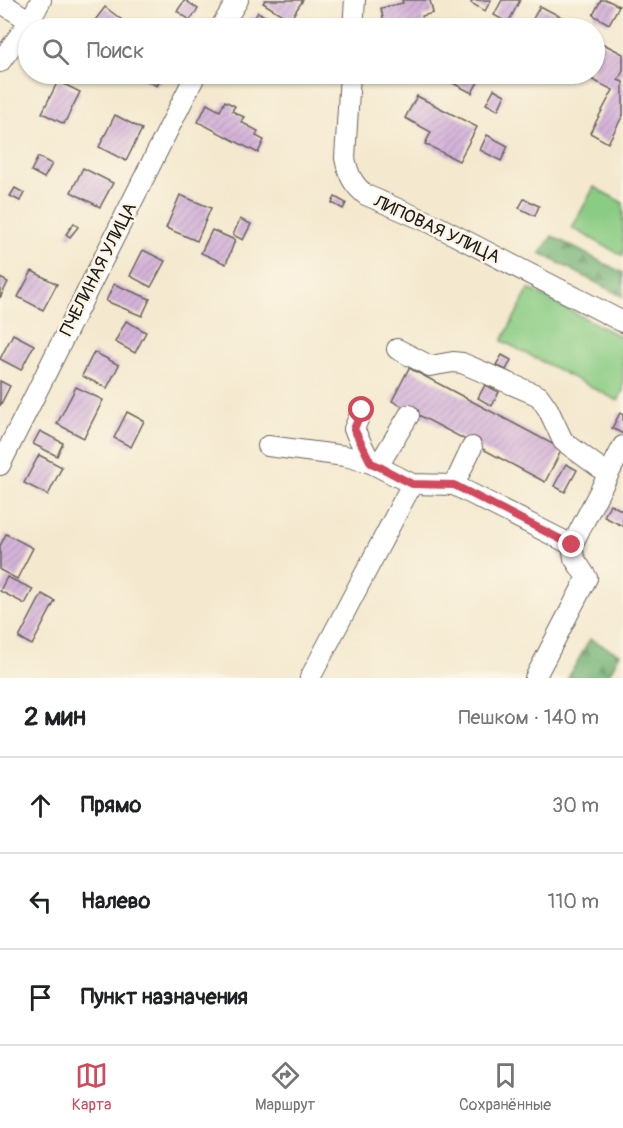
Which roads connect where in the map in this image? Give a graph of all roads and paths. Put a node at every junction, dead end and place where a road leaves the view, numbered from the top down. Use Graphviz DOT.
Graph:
graph roads {
  1 [pos="41,0"];
  2 [pos="238,0"];
  3 [pos="355,0"];
  4 [pos="0,3"];
  5 [pos="25,18"];
  6 [pos="32,18"];
  7 [pos="226,18"];
  8 [pos="354,18"];
  9 [pos="18,37"];
  10 [pos="0,62"];
  11 [pos="191,84"];
  12 [pos="349,84"];
  13 [pos="623,322"];
  14 [pos="397,349"];
  15 [pos="362,410"];
  16 [pos="409,415"];
  17 [pos="268,446"];
  18 [pos="623,446"];
  19 [pos="472,447"];
  20 [pos="0,465"];
  21 [pos="374,465"];
  22 [pos="608,474"];
  23 [pos="412,484"];
  24 [pos="454,485"];
  25 [pos="572,545"];
  26 [pos="310,678"];
  27 [pos="535,678"];
  1 -- 6 [label="street"];
  2 -- 7 [label="street"];
  3 -- 8 [label="street"];
  4 -- 5 [label="street"];
  9 -- 10 [label="street"];
  11 -- 20 [label="street, ПЧЕЛИНАЯ УЛИЦА"];
  12 -- 13 [label="street, ЛИПОВАЯ УЛИЦА"];
  14 -- 22 [label="street"];
  15 -- 21 [label="street"];
  16 -- 21 [label="street"];
  17 -- 21 [label="street"];
  18 -- 22 [label="street"];
  19 -- 24 [label="street"];
  21 -- 23 [label="street"];
  22 -- 25 [label="street"];
  23 -- 24 [label="street"];
  23 -- 26 [label="street"];
  24 -- 25 [label="street"];
  25 -- 27 [label="street"];
}
